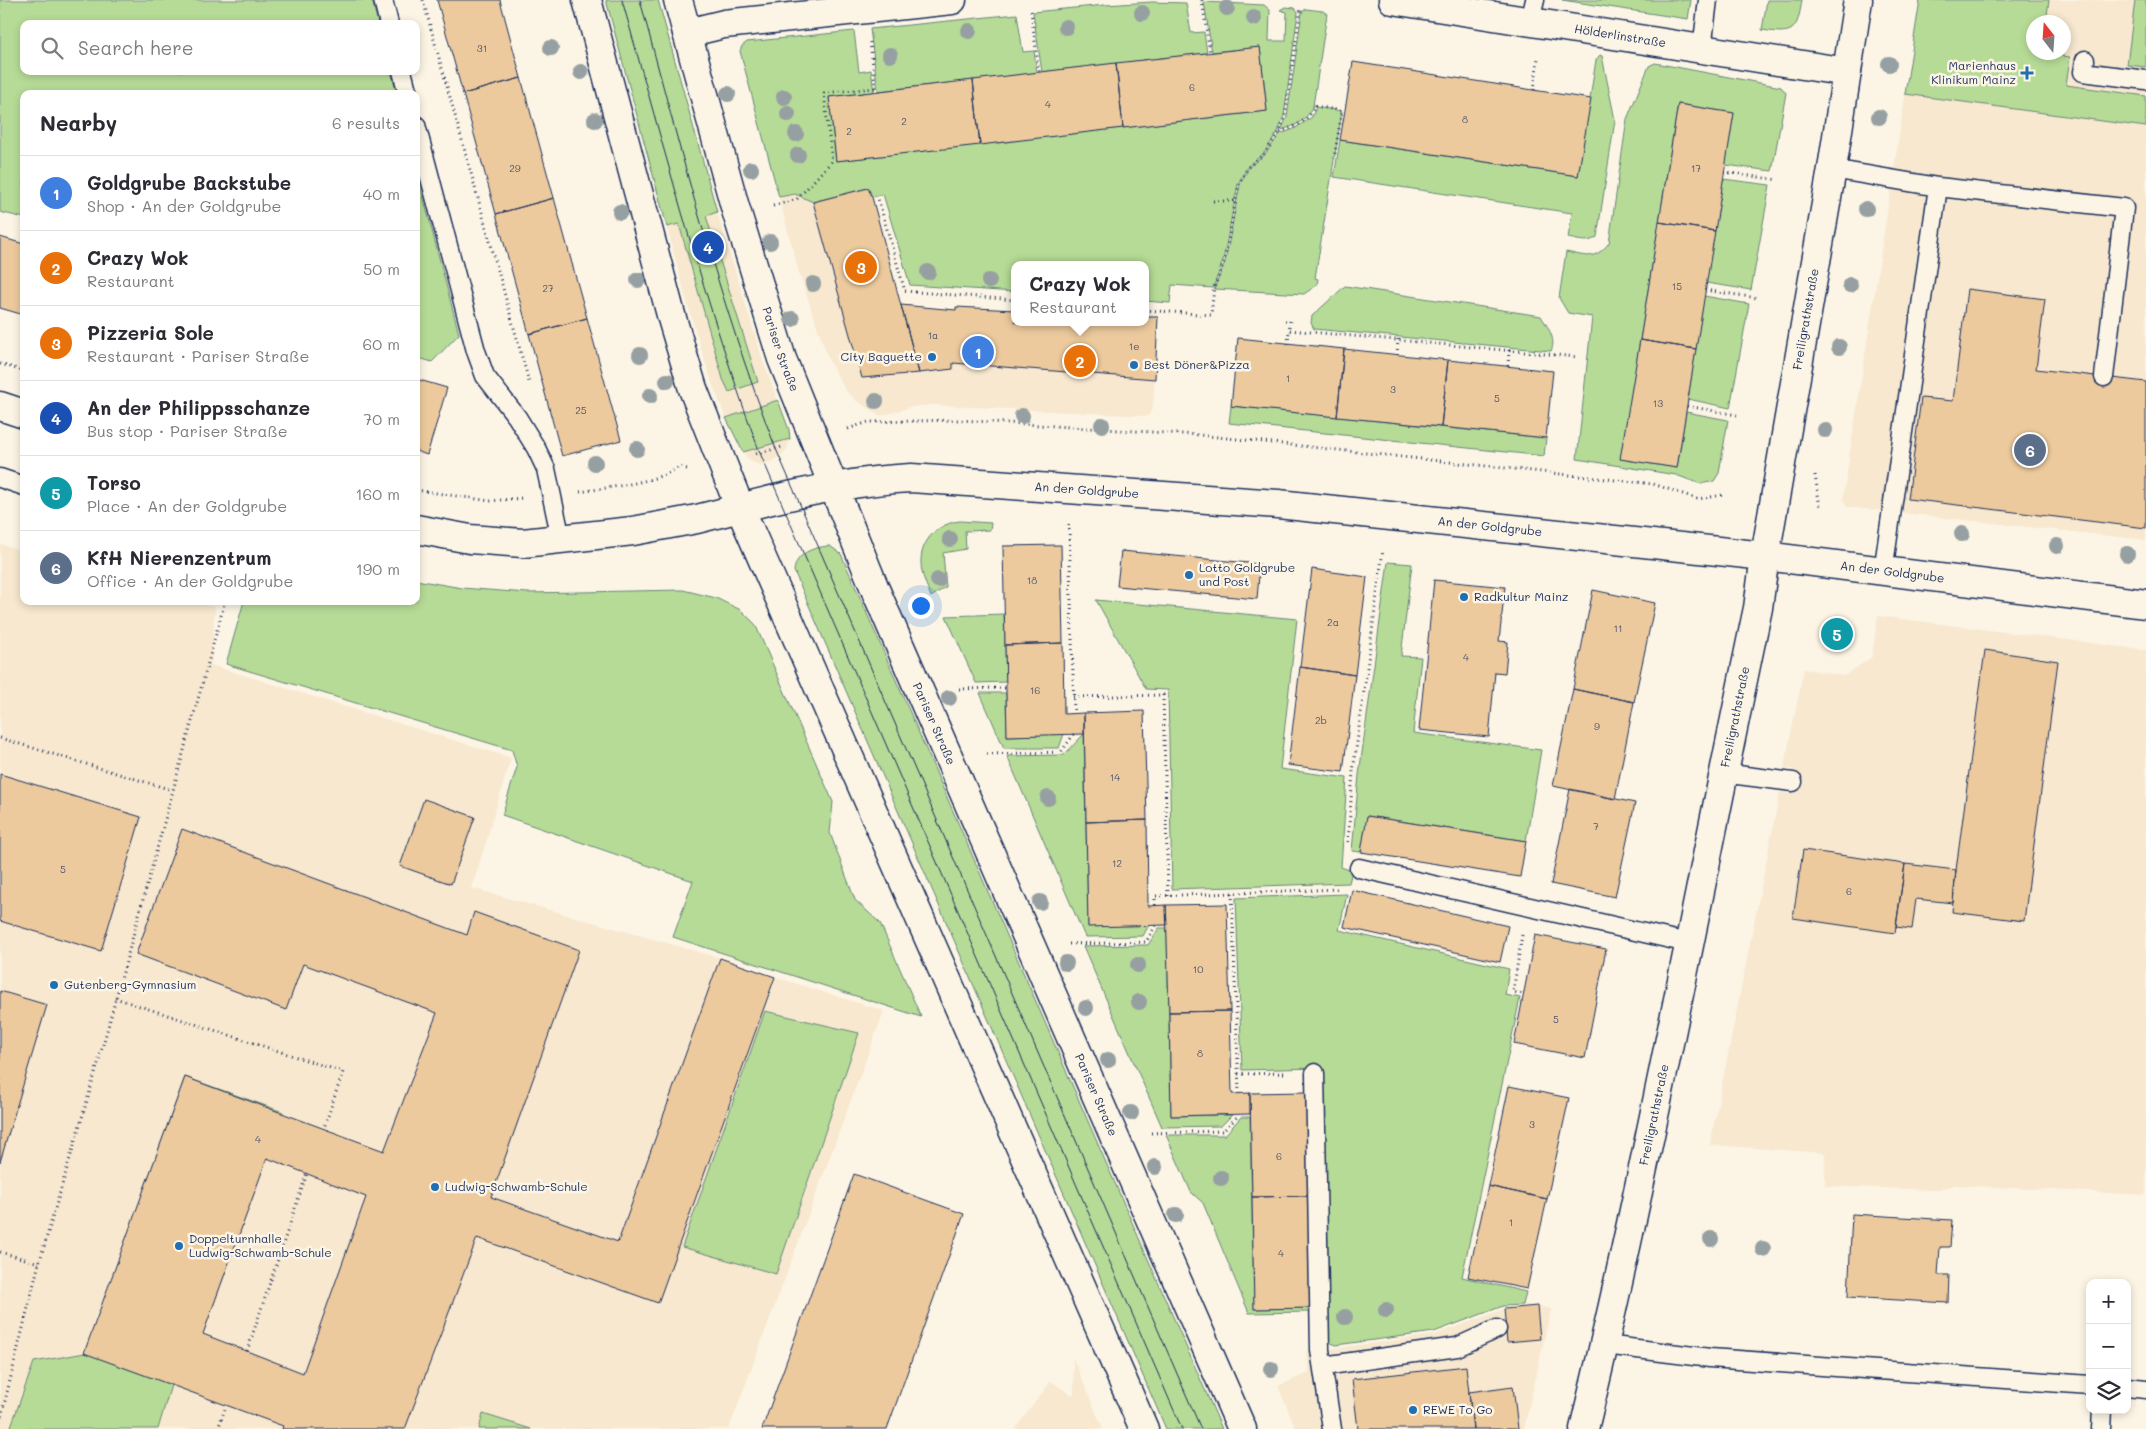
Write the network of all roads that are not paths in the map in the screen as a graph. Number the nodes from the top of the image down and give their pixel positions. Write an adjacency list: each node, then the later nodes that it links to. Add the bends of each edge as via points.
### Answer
1 (383, 0): 11 (lane)
2 (587, 0): 28 (street, via 693,389)
3 (678, 0): 12 (street, Pariser Straße)
4 (952, 0): 8 (street)
5 (1708, 0): 13 (lane)
6 (1858, 0): 15 (street, Freiligrathstraße)
7 (1402, 1): 10 (street, Hölderlinstraße)
8 (888, 3): 9 (street)
9 (846, 5): 12 (street)
10 (1533, 11): 13 (street, Hölderlinstraße)
11 (388, 20)
12 (687, 33): 27 (street, Pariser Straße, via 758,287 782,359)
13 (1702, 49): 15 (street, Hölderlinstraße)
14 (2085, 60): 17 (lane, via 2083,72)
15 (1847, 72): 20 (street, Freiligrathstraße)
16 (403, 75): 18 (lane)
17 (2146, 80)
18 (407, 90)
19 (420, 140): 30 (lane, via 476,351 485,376 516,417 546,469)
20 (1832, 169): 21 (lane); 31 (street, Freiligrathstraße)
21 (1938, 187): 22 (lane, via 2124,208); 32 (lane)
22 (2104, 377)
23 (0, 406): 24 (street)
24 (20, 413)
25 (0, 478): 26 (lane)
26 (20, 485)
27 (832, 486): 28 (street, An der Goldgrube); 31 (street, An der Goldgrube, via 911,478 1288,504); 47 (street, Pariser Straße)
28 (740, 508): 30 (street, An der Goldgrube, via 642,529); 46 (street)
29 (420, 530): 30 (street, An der Goldgrube, via 470,539 523,543)
30 (561, 539)
31 (1765, 556): 32 (street, An der Goldgrube); 34 (street, Freiligrathstraße, via 1758,608)
32 (1884, 572): 33 (street, An der Goldgrube)
33 (2146, 604)
34 (1722, 773): 35 (lane); 37 (street, Freiligrathstraße)
35 (1792, 782)
36 (1359, 868): 37 (lane)
37 (1688, 943): 40 (street, Freiligrathstraße)
38 (1316, 1073): 41 (lane)
39 (1497, 1329): 41 (lane, via 1457,1347)
40 (1604, 1345): 42 (lane, via 1710,1358); 49 (street, Freiligrathstraße)
41 (1322, 1366): 48 (lane)
42 (2086, 1385)
43 (2131, 1387): 44 (lane)
44 (2146, 1389)
45 (2102, 1414): 50 (lane)
46 (1144, 1429)
47 (1242, 1429)
48 (1332, 1429)
49 (1584, 1429)
50 (2101, 1429)

